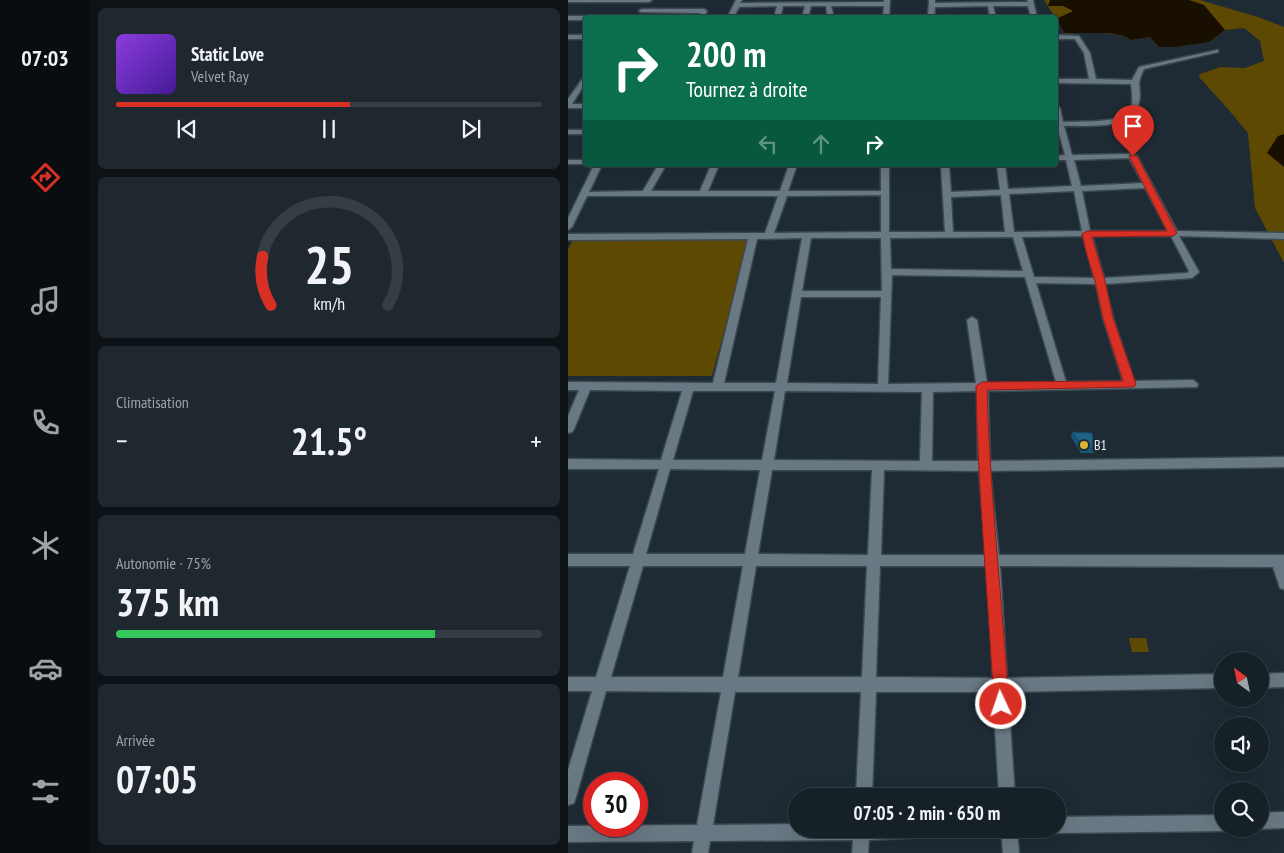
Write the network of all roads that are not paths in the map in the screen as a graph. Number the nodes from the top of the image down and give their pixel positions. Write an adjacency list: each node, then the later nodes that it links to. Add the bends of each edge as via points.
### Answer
1 (568, 0): 2 (street)
2 (649, 0): 12 (street)
3 (738, 2): 8 (street); 15 (street)
4 (843, 2): 5 (street); 10 (street)
5 (886, 2): 19 (street)
6 (932, 2): 11 (street); 20 (street)
7 (1030, 2): 11 (street); 22 (street)
8 (780, 4): 9 (street); 16 (street)
9 (809, 4): 10 (street); 17 (street)
10 (828, 4): 18 (street)
11 (990, 4): 21 (street)
12 (642, 11): 13 (street); 14 (street, via 689,8 704,11)
13 (640, 15)
14 (702, 15)
15 (732, 15)
16 (778, 15)
17 (806, 15)
18 (830, 15)
19 (886, 15)
20 (931, 15)
21 (992, 15)
22 (1033, 15)
23 (568, 18): 24 (street)
24 (583, 18)
25 (568, 37): 26 (street)
26 (583, 37)
27 (1058, 37): 31 (street, via 1077,37 1087,52)
28 (1216, 52): 32 (street, via 1143,67)
29 (582, 81): 33 (street)
30 (1058, 81): 31 (street)
31 (1093, 81): 32 (street)
32 (1134, 82): 35 (street, via 1136,104 1127,119)
33 (568, 105): 34 (street)
34 (583, 106)
35 (1058, 124): 39 (street)
36 (568, 132): 37 (street)
37 (583, 132)
38 (1058, 158): 39 (street)
39 (1068, 158): 49 (street, via 1130,156); 50 (street)
40 (568, 162): 41 (street)
41 (583, 162)
42 (597, 167): 54 (street)
43 (661, 167): 52 (street)
44 (714, 167): 55 (street)
45 (792, 167): 56 (street)
46 (885, 167): 53 (street)
47 (945, 167): 57 (street)
48 (1001, 167): 51 (street)
49 (1148, 185): 50 (street); 59 (street)
50 (1077, 188): 51 (street); 63 (street)
51 (1004, 192): 57 (street); 62 (street)
52 (646, 193): 54 (street); 55 (street)
53 (885, 193): 56 (street); 60 (street)
54 (583, 194): 58 (street)
55 (703, 194): 56 (street)
56 (783, 194): 65 (street)
57 (947, 196): 61 (street)
58 (568, 227)
59 (1173, 233): 63 (street); 68 (street); 71 (street, via 1193,274)
60 (885, 234): 61 (street); 66 (street); 69 (street)
61 (949, 234): 62 (street)
62 (1014, 234): 63 (street); 70 (street)
63 (1087, 234): 71 (street)
64 (754, 235): 65 (street); 67 (street); 81 (street)
65 (769, 235): 66 (street)
66 (806, 235): 72 (street)
67 (568, 236)
68 (1284, 236)
69 (887, 272): 70 (street); 73 (street)
70 (1031, 277): 71 (street); 77 (street)
71 (1100, 281): 75 (street, via 1108,318)
72 (797, 294): 73 (street); 82 (street)
73 (886, 294): 84 (street)
74 (972, 320): 83 (street)
75 (1130, 384): 76 (street); 77 (street)
76 (1193, 384)
77 (1062, 385): 83 (street)
78 (568, 386): 79 (street)
79 (586, 386): 80 (street); 86 (street)
80 (689, 386): 81 (street); 89 (street)
81 (718, 386): 82 (street)
82 (781, 386): 84 (street); 90 (street)
83 (982, 386): 85 (street); 93 (street)
84 (883, 387): 85 (street)
85 (928, 388): 92 (street)
86 (568, 429)
87 (1284, 462): 93 (street)
88 (568, 464): 89 (street)
89 (666, 464): 90 (street); 95 (street)
90 (767, 464): 91 (street); 96 (street)
91 (878, 465): 92 (street); 97 (street)
92 (926, 466): 93 (street)
93 (984, 466): 98 (street)
94 (568, 560): 95 (street)
95 (637, 560): 96 (street); 105 (street)
96 (751, 560): 97 (street); 106 (street)
97 (875, 561): 98 (street); 107 (street)
98 (993, 561): 99 (street); 108 (street)
99 (1281, 561): 100 (street)
100 (1284, 584)
101 (1269, 680): 102 (street)
102 (1284, 680)
103 (1214, 681): 108 (street)
104 (568, 684): 105 (street)
105 (601, 684): 106 (street); 111 (street)
106 (729, 685): 107 (street); 117 (street)
107 (869, 685): 108 (street); 109 (street)
108 (1000, 685): 110 (street)
109 (864, 788)
110 (1006, 788)
111 (568, 797)
112 (1284, 820): 113 (street)
113 (1269, 821)
114 (1214, 823): 115 (street)
115 (1066, 825)
116 (788, 831): 117 (street)
117 (704, 833): 118 (street); 121 (street)
118 (568, 834)
119 (861, 838): 122 (street)
120 (1009, 838): 123 (street)
121 (700, 853)
122 (860, 853)
123 (1010, 853)

